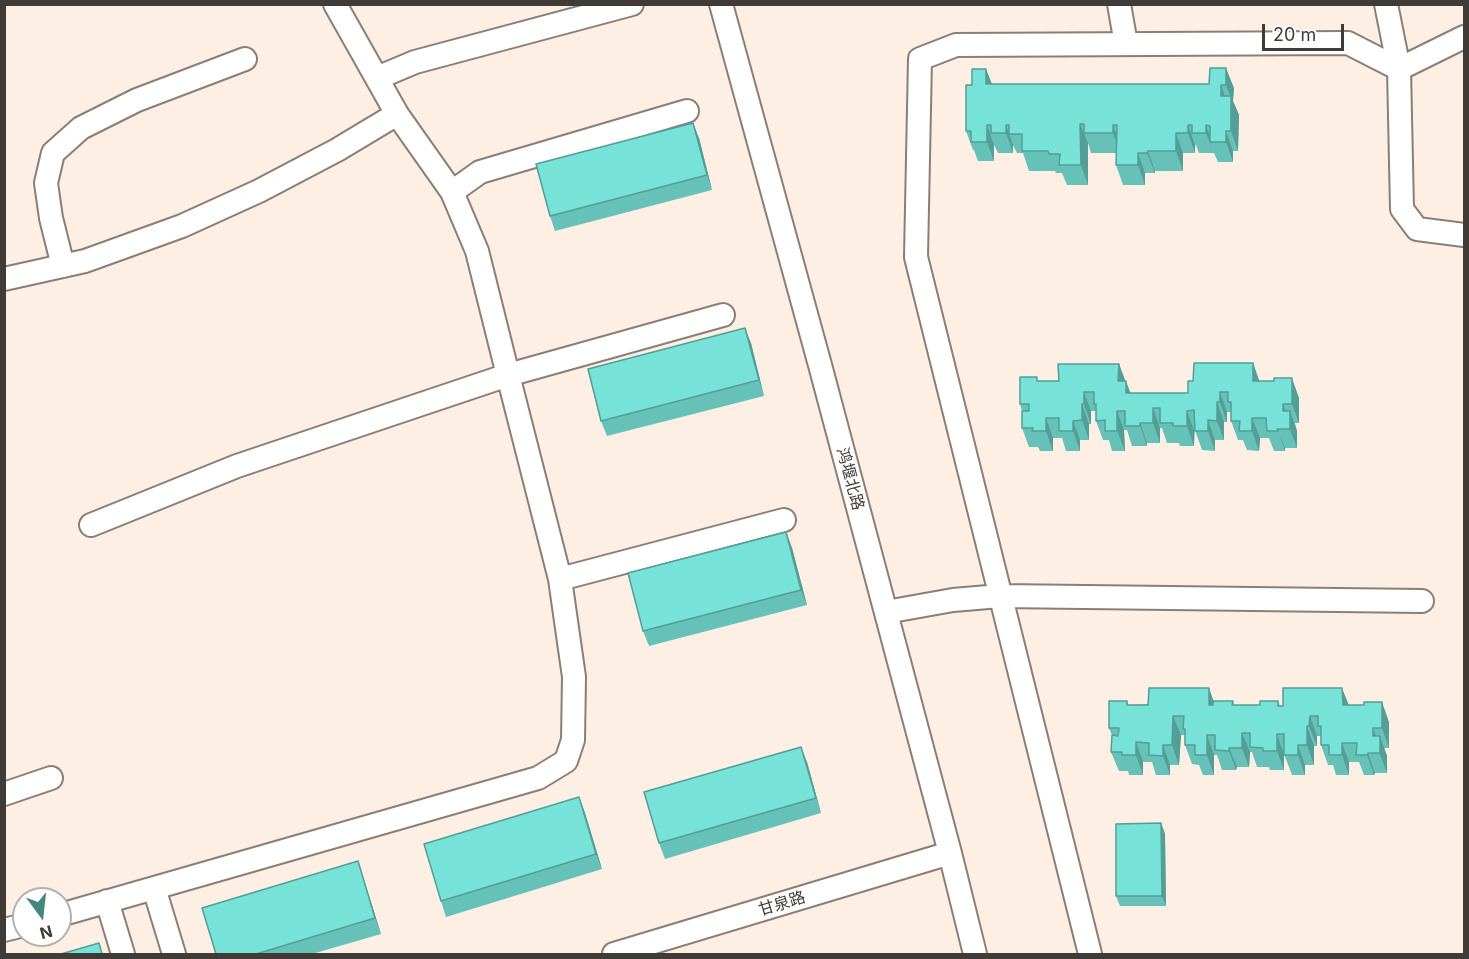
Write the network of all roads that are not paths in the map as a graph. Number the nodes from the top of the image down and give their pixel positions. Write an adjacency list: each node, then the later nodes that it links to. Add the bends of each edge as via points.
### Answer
1 (335, 4): 10 (street)
2 (632, 4): 10 (street, via 415,62)
3 (721, 4): 24 (street, 鸿堰北路)
4 (1119, 4): 7 (street)
5 (1386, 4): 9 (street)
6 (1464, 37): 9 (street)
7 (1126, 44): 9 (street, via 1348,43); 22 (street, via 957,45 920,59 916,257)
8 (245, 59): 15 (street, via 138,100 81,128 53,153 45,183)
9 (1399, 69): 14 (street, via 1402,209 1418,229)
10 (377, 78): 12 (street)
11 (687, 111): 13 (street, via 480,172)
12 (397, 114): 13 (street); 15 (street, via 338,150 221,209)
13 (452, 192): 18 (street, via 477,251)
14 (1464, 235)
15 (63, 266): 16 (street)
16 (4, 279)
17 (723, 315): 18 (street)
18 (507, 375): 20 (street, via 237,466); 21 (street)
19 (784, 520): 21 (street)
20 (91, 525)
21 (560, 579): 28 (street, via 574,676 573,740 566,761 538,778)
22 (1000, 596): 23 (street); 24 (street); 35 (street)
23 (1422, 601)
24 (886, 612): 27 (street, 鸿堰北路)
25 (51, 778): 26 (street)
26 (4, 794)
27 (950, 853): 33 (street, 甘泉路); 34 (street, 鸿堰北路)
28 (154, 888): 29 (street); 32 (street)
29 (107, 901): 30 (street); 31 (street)
30 (72, 911)
31 (123, 954)
32 (174, 954)
33 (614, 954)
34 (975, 954)
35 (1090, 954)

